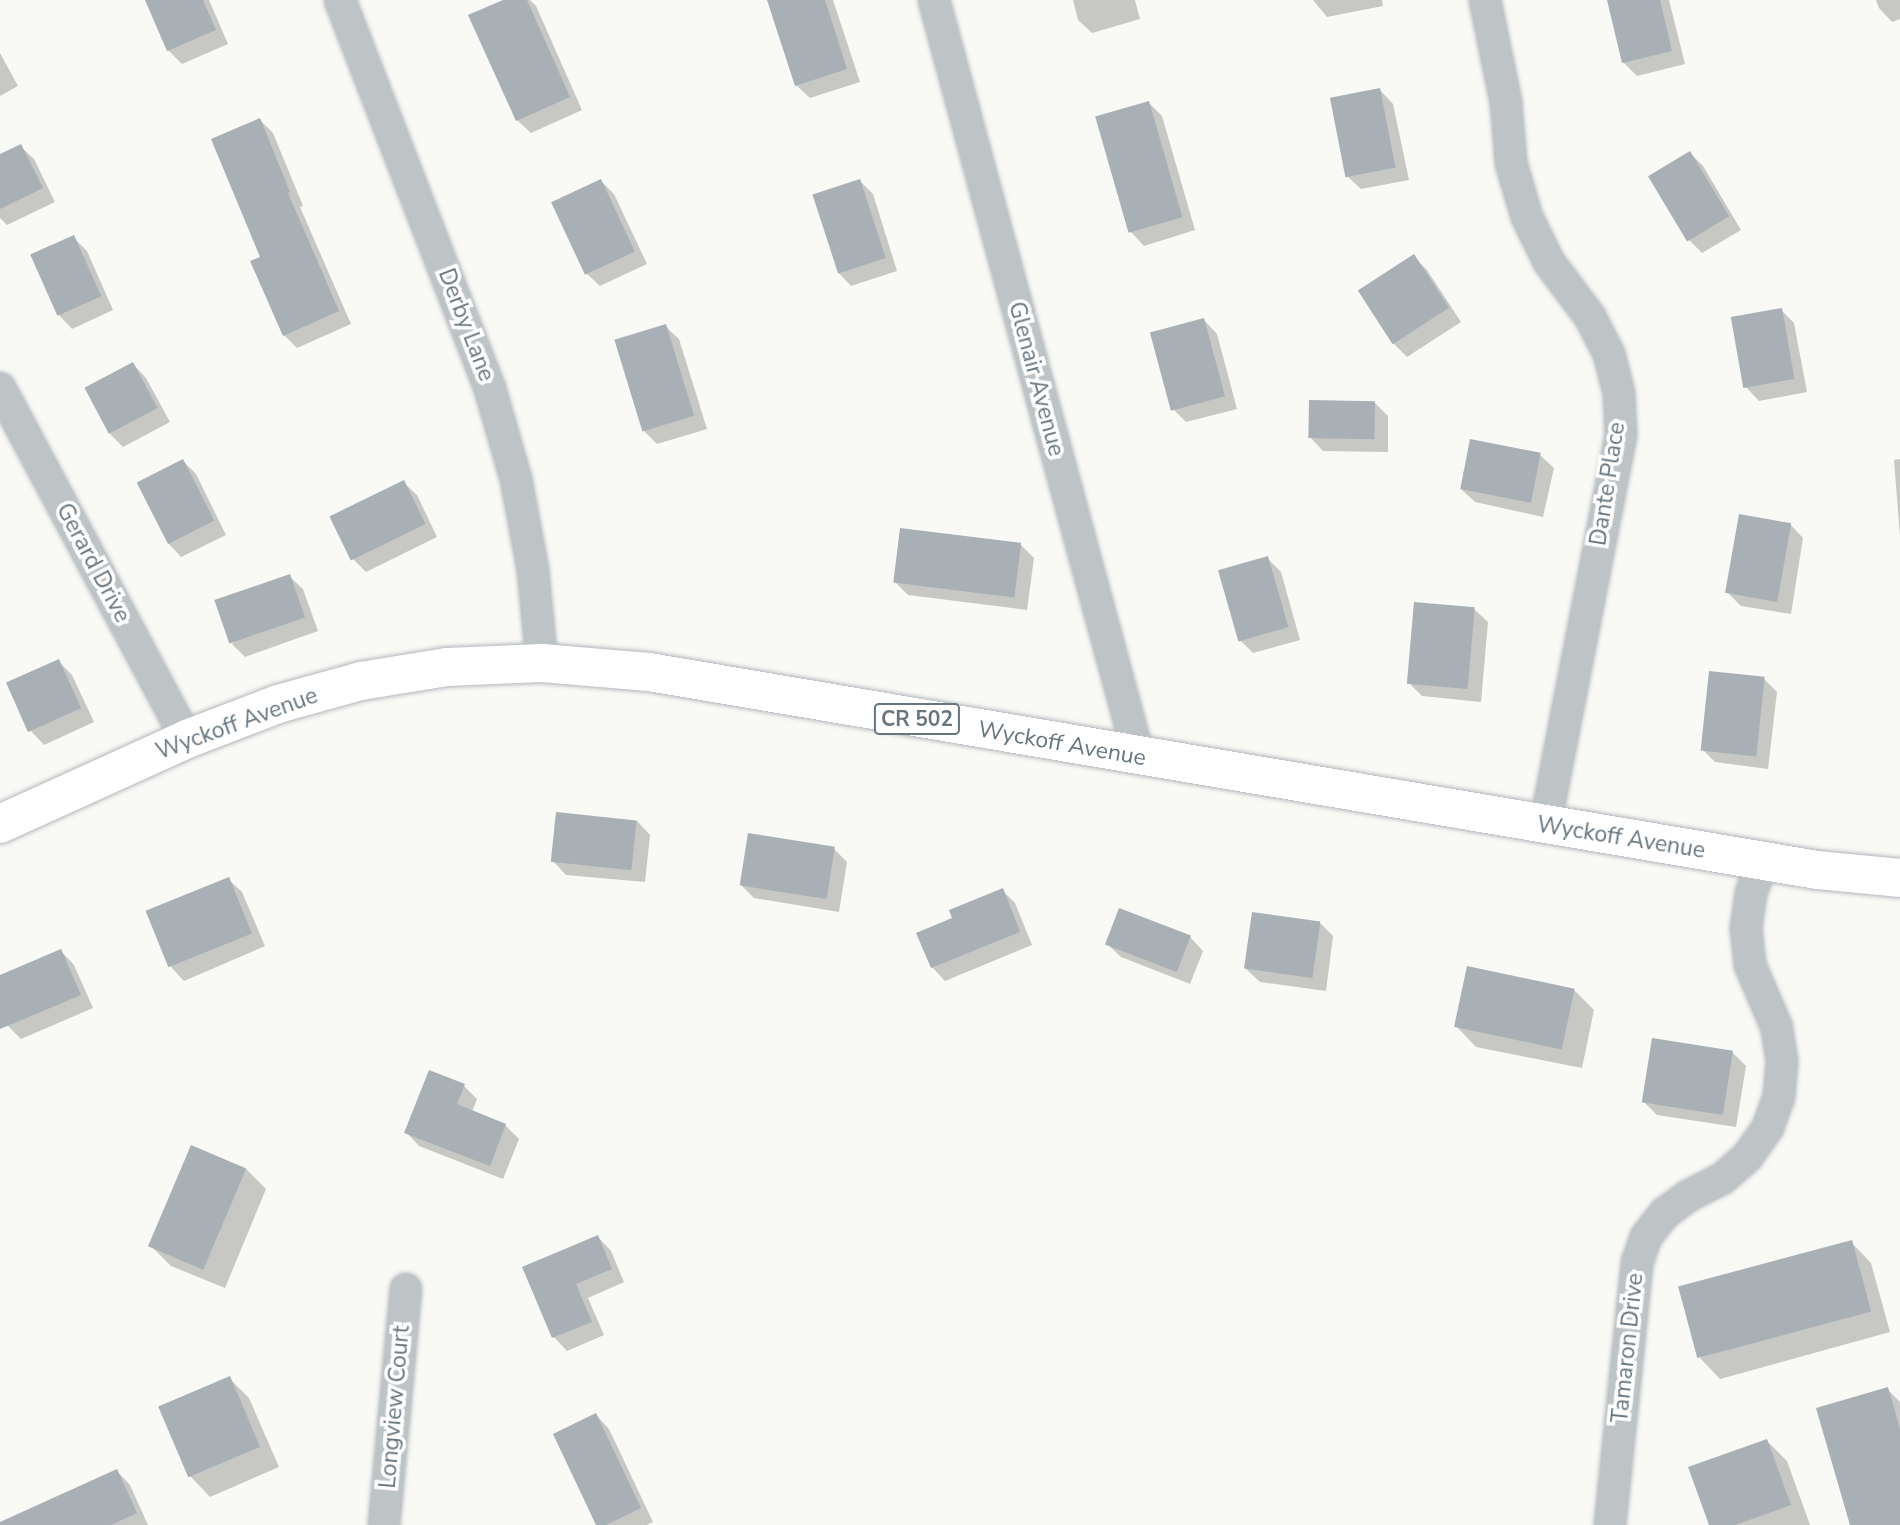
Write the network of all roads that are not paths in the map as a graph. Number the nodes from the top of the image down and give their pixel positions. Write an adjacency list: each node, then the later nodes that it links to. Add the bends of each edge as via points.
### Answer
1 (340, 0): 5 (street, Derby Lane, via 490,389 516,479 533,570)
2 (934, 0): 7 (street, Glenair Avenue)
3 (1485, 0): 9 (street, Dante Place, via 1506,102 1511,163 1527,217 1549,262 1590,317 1609,355 1619,393 1621,435)
4 (0, 388): 6 (street, Gerard Drive)
5 (542, 663): 6 (main road, Wyckoff Avenue / CR 502, via 447,667 361,681 278,704); 7 (main road, Wyckoff Avenue / CR 502, via 649,672)
6 (187, 739): 8 (main road, Wyckoff Avenue / CR 502)
7 (1139, 757): 9 (main road, Wyckoff Avenue / CR 502)
8 (0, 824)
9 (1545, 825): 10 (main road, Wyckoff Avenue / CR 502)
10 (1763, 862): 11 (main road, Wyckoff Avenue / CR 502); 14 (street, Tamaron Drive, via 1751,893 1746,929 1750,965 1777,1028 1782,1061 1779,1096 1768,1127 1748,1156 1723,1178 1665,1213 1646,1237 1637,1263)
11 (1900, 878)
12 (406, 1289): 13 (street, Longview Court)
13 (384, 1525)
14 (1610, 1525)

